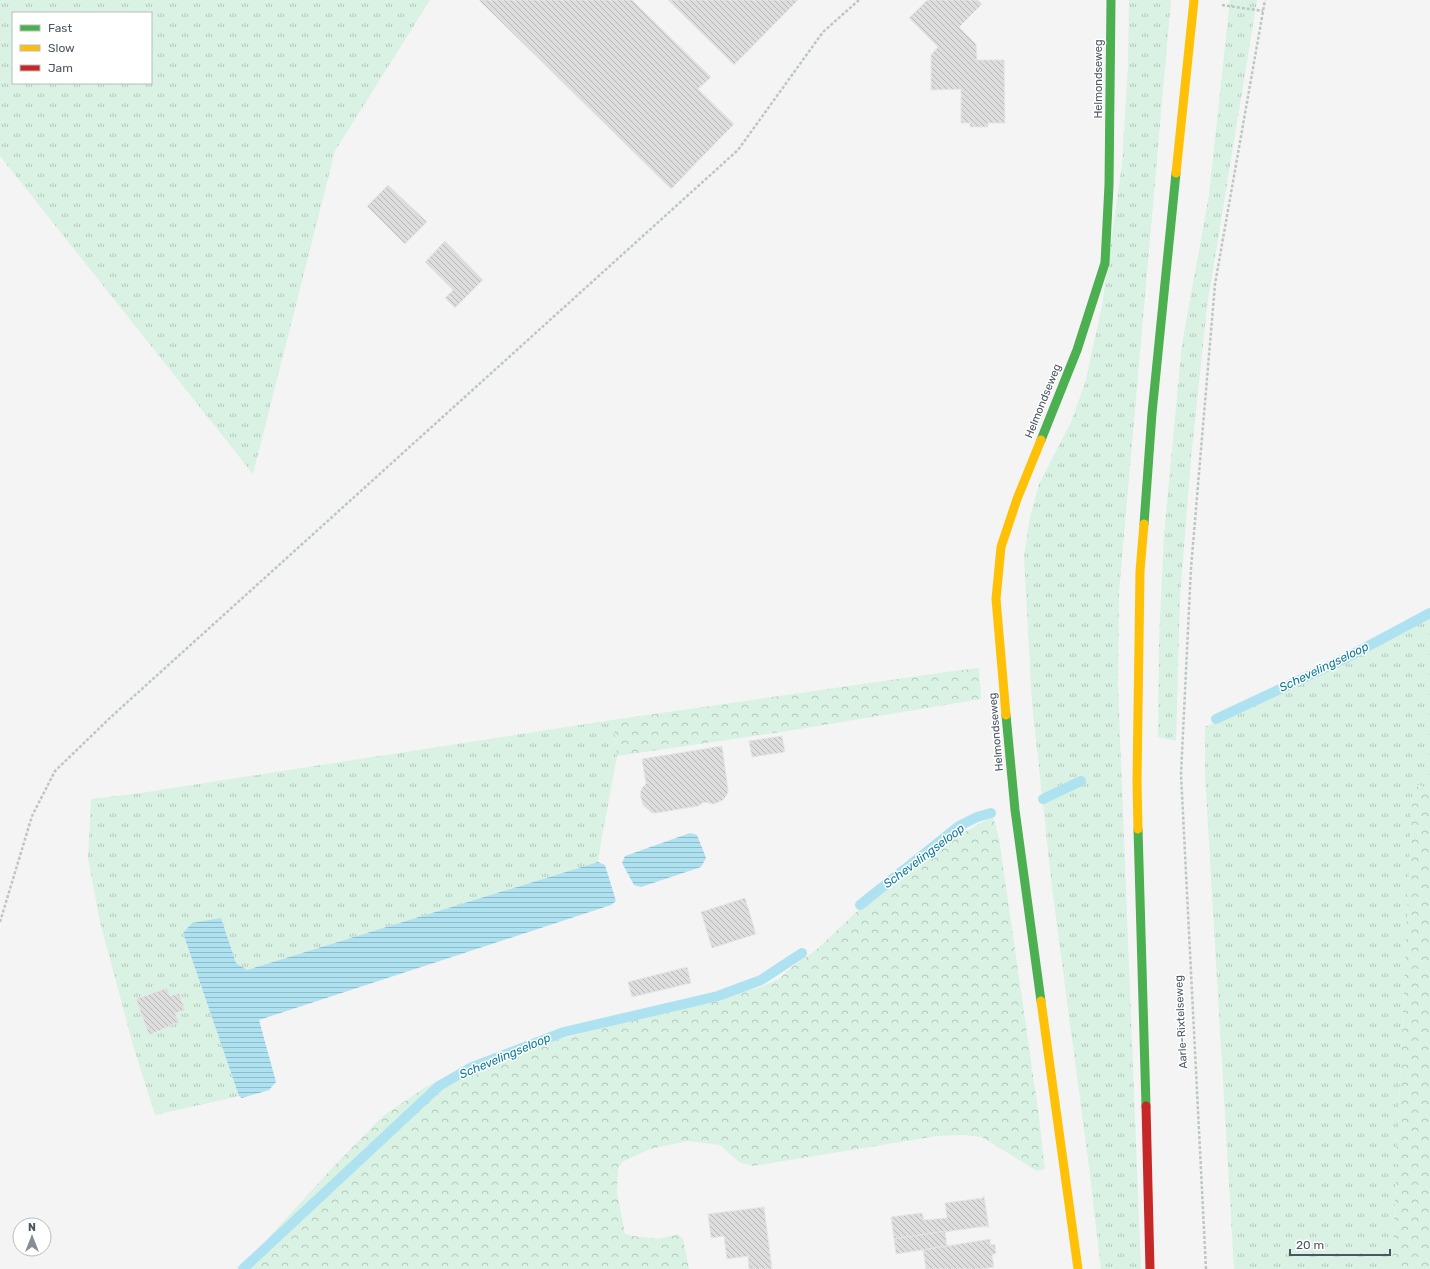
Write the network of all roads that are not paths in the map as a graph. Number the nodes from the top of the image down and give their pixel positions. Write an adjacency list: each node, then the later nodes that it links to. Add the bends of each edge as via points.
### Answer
1 (1111, 0): 3 (street, Helmondseweg, via 1109,185 1105,263 1077,350 1000,547 996,600 1015,810)
2 (1194, 0): 4 (street, via 1151,428 1140,571 1137,782)
3 (1078, 1269)
4 (1150, 1269)

